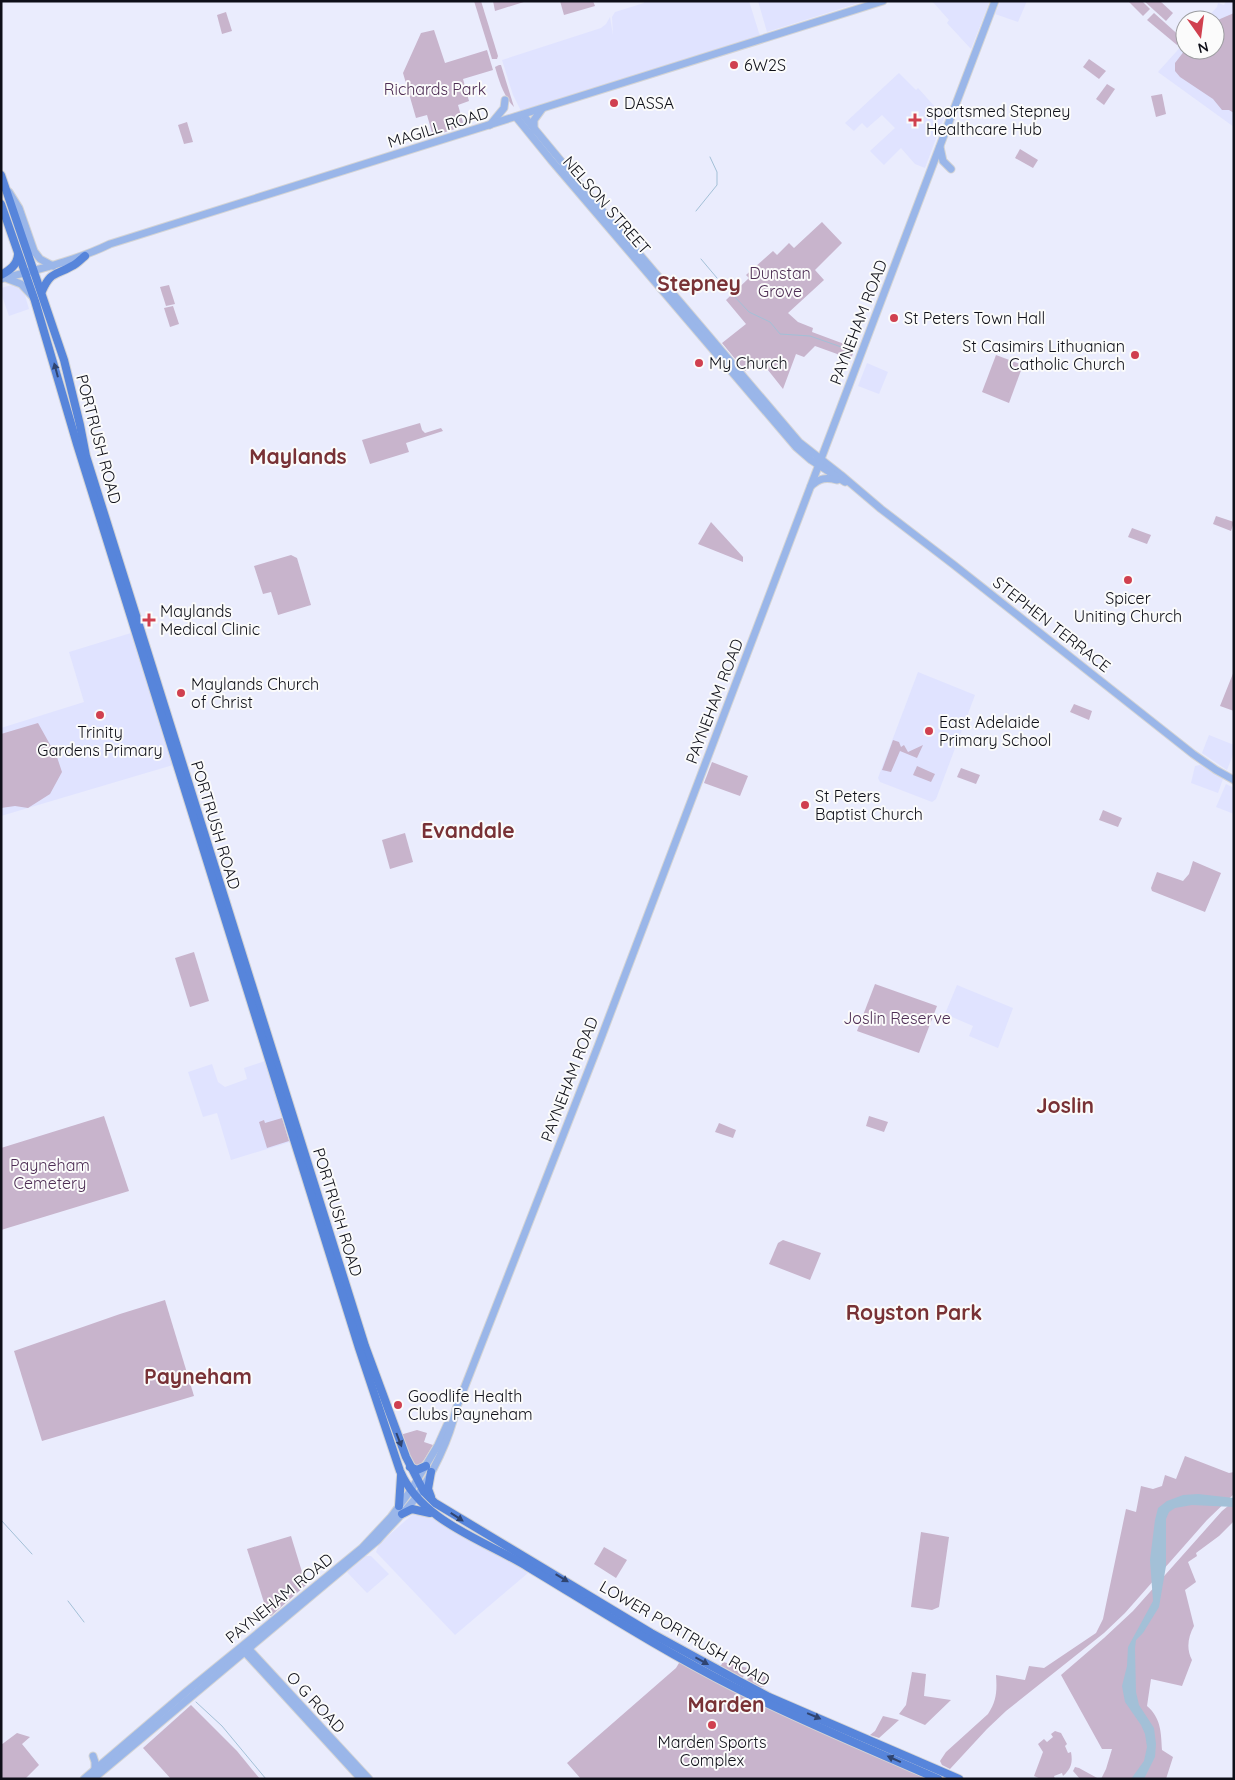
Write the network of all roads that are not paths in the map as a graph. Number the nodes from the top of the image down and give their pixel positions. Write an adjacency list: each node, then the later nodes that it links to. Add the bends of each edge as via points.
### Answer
1 (883, 1): 4 (main road, MAGILL ROAD)
2 (995, 1): 8 (main road, PAYNEHAM ROAD)
3 (505, 100): 6 (main road, via 504,108)
4 (542, 108): 5 (main road, MAGILL ROAD); 7 (main road, via 534,120)
5 (519, 116): 6 (main road, MAGILL ROAD); 7 (main road, NELSON STREET); 13 (main road, NELSON STREET)
6 (490, 125): 15 (main road, MAGILL ROAD, via 110,244)
7 (534, 130): 13 (main road, NELSON STREET)
8 (940, 147): 9 (main road, via 943,161); 25 (main road, PAYNEHAM ROAD)
9 (952, 169)
10 (1, 175): 11 (highway, PORTRUSH ROAD)
11 (6, 185): 16 (main road, via 19,208 34,251 40,259); 17 (highway, PORTRUSH ROAD)
12 (1, 204): 14 (highway, PORTRUSH ROAD)
13 (620, 236): 25 (main road, NELSON STREET, via 776,419 796,447)
14 (18, 254): 18 (highway, PORTRUSH ROAD); 19 (highway, via 16,264)
15 (85, 256): 16 (main road, MAGILL ROAD); 20 (highway, via 47,280)
16 (54, 266): 17 (main road, MAGILL ROAD)
17 (35, 271): 18 (main road, MAGILL ROAD); 20 (highway, PORTRUSH ROAD)
18 (25, 273): 19 (main road, MAGILL ROAD); 21 (highway, PORTRUSH ROAD)
19 (3, 278): 21 (main road, via 17,281)
20 (42, 291): 22 (highway, PORTRUSH ROAD)
21 (34, 298): 23 (highway, PORTRUSH ROAD, one-way to 21)
22 (76, 408): 23 (highway); 24 (highway, PORTRUSH ROAD)
23 (77, 444): 24 (highway); 31 (highway, PORTRUSH ROAD)
24 (86, 456): 30 (highway, PORTRUSH ROAD)
25 (820, 462): 26 (main road, STEPHEN TERRACE); 27 (main road, PAYNEHAM ROAD); 28 (main road, STEPHEN TERRACE)
26 (841, 480): 27 (main road, via 825,478); 28 (main road, STEPHEN TERRACE)
27 (811, 486): 34 (main road, PAYNEHAM ROAD, via 456,1409)
28 (854, 487): 29 (main road, STEPHEN TERRACE, via 1193,754)
29 (1234, 780)
30 (232, 921): 31 (highway); 32 (highway, PORTRUSH ROAD)
31 (229, 934): 32 (highway); 35 (highway, PORTRUSH ROAD)
32 (240, 944): 33 (highway, PORTRUSH ROAD, one-way to 33, via 365,1346)
33 (410, 1467): 34 (highway); 36 (highway, PORTRUSH ROAD)
34 (428, 1469): 36 (main road, PAYNEHAM ROAD); 38 (highway)
35 (400, 1471): 37 (highway, PORTRUSH ROAD); 39 (highway)
36 (420, 1484): 37 (main road, PAYNEHAM ROAD); 38 (highway, LOWER PORTRUSH ROAD)
37 (414, 1493): 39 (main road, PAYNEHAM ROAD); 40 (highway, LOWER PORTRUSH ROAD)
38 (432, 1500): 41 (highway, LOWER PORTRUSH ROAD, one-way to 41)
39 (401, 1510): 40 (highway, via 412,1509); 47 (main road, PAYNEHAM ROAD, via 378,1540)
40 (439, 1517): 43 (highway, LOWER PORTRUSH ROAD)
41 (520, 1554): 42 (highway, LOWER PORTRUSH ROAD); 43 (highway)
42 (543, 1566): 43 (highway); 44 (highway, LOWER PORTRUSH ROAD, one-way to 44)
43 (528, 1567): 46 (highway, LOWER PORTRUSH ROAD)
44 (649, 1631): 45 (highway, LOWER PORTRUSH ROAD); 46 (highway)
45 (667, 1642): 46 (highway); 50 (highway, LOWER PORTRUSH ROAD, one-way to 50)
46 (654, 1643): 52 (highway, LOWER PORTRUSH ROAD)
47 (244, 1648): 48 (main road, PAYNEHAM ROAD); 49 (main road, O G ROAD); 53 (main road, O G ROAD); 56 (main road, PAYNEHAM ROAD)
48 (228, 1665): 49 (main road, via 243,1661); 55 (main road, PAYNEHAM ROAD)
49 (257, 1668): 53 (main road, O G ROAD)
50 (742, 1683): 51 (highway, LOWER PORTRUSH ROAD); 52 (highway)
51 (756, 1690): 52 (highway); 59 (highway, LOWER PORTRUSH ROAD, one-way to 59)
52 (746, 1694): 59 (highway, LOWER PORTRUSH ROAD, one-way to 52, via 836,1735)
53 (319, 1729): 63 (main road, O G ROAD); 64 (main road, O G ROAD)
54 (93, 1756): 57 (main road)
55 (119, 1757): 56 (main road); 58 (main road, PAYNEHAM ROAD)
56 (106, 1761): 57 (main road, PAYNEHAM ROAD); 58 (main road)
57 (95, 1769): 61 (main road, PAYNEHAM ROAD)
58 (104, 1769): 62 (main road, PAYNEHAM ROAD)
59 (942, 1776): 60 (highway, LOWER PORTRUSH ROAD)
60 (956, 1778)
61 (84, 1779)
62 (92, 1779)
63 (361, 1779)
64 (369, 1779)

